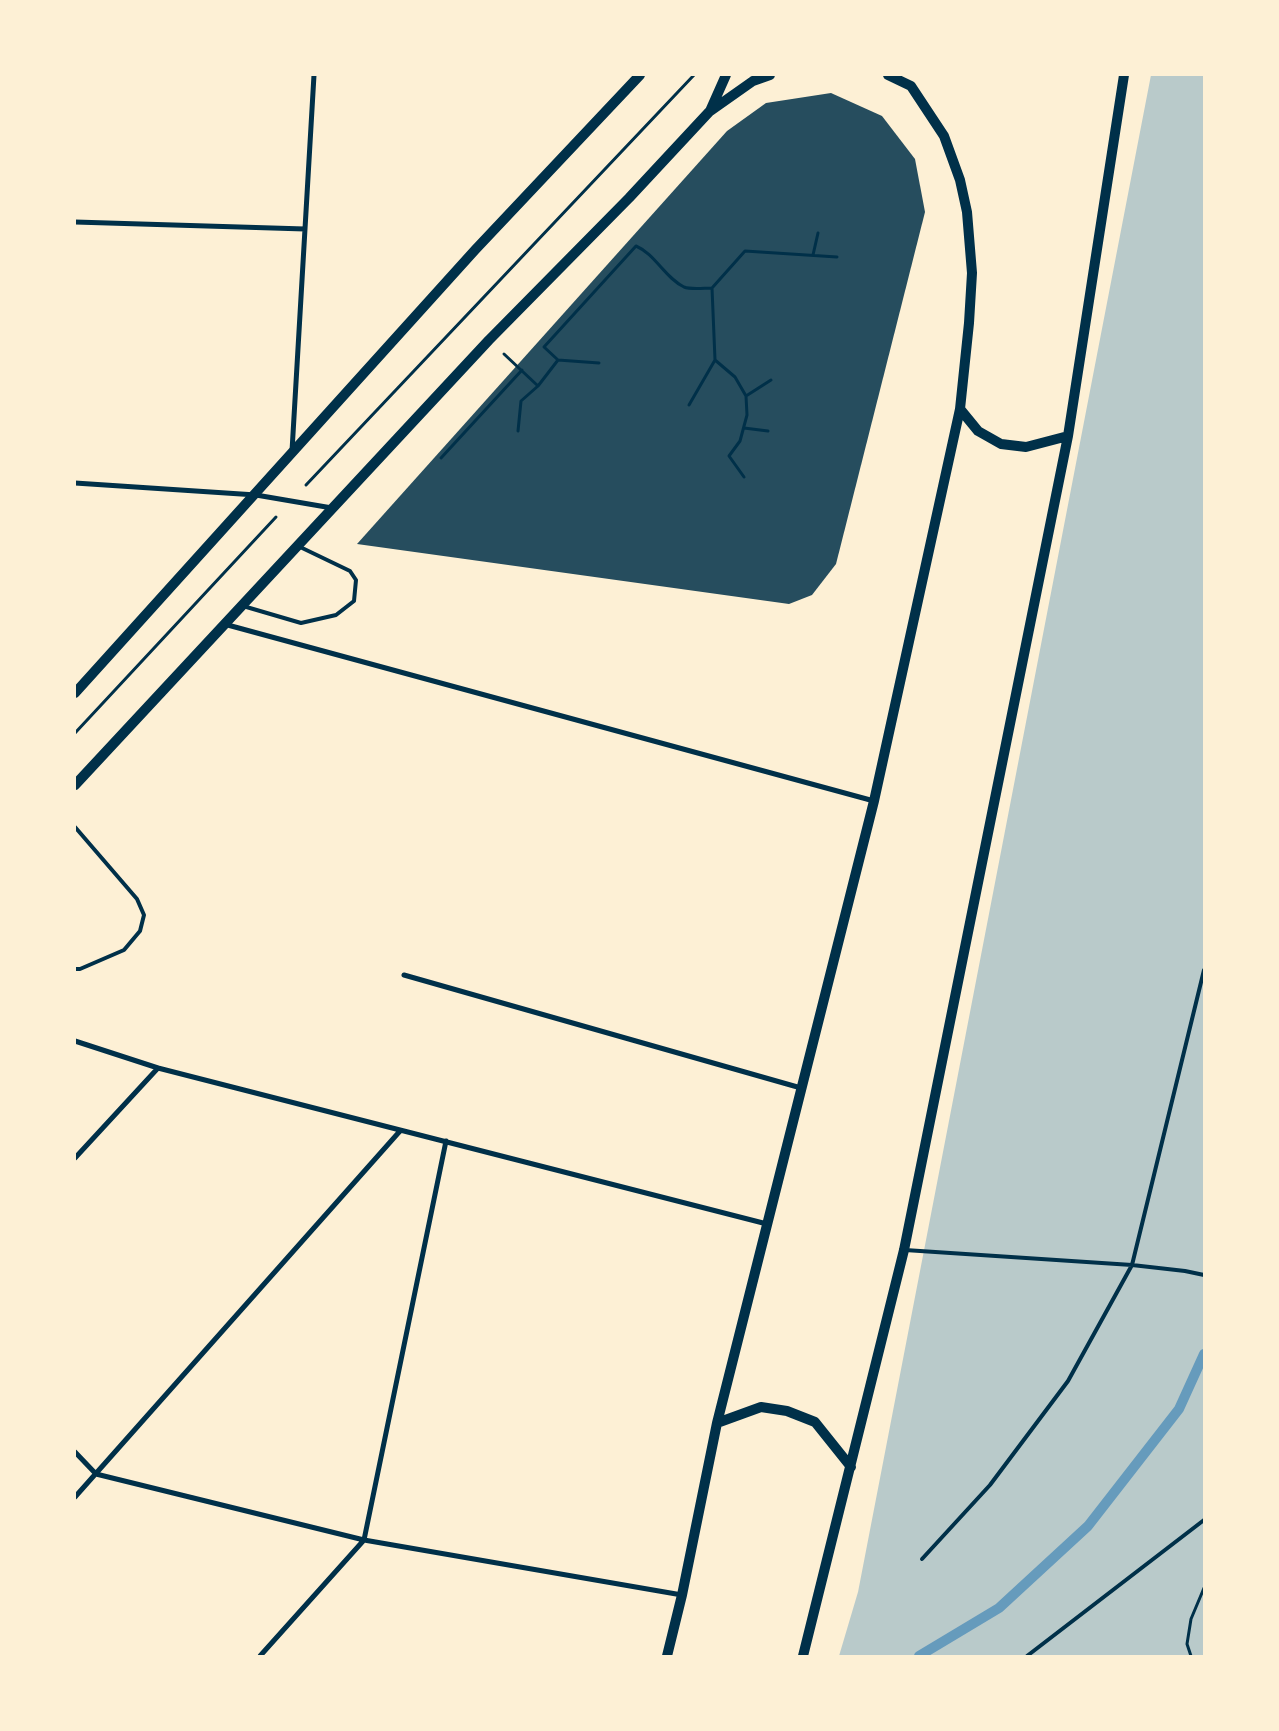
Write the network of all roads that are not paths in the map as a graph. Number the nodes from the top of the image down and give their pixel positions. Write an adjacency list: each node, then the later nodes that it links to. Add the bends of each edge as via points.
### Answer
1 (314, 75): 9 (street)
2 (640, 75): 12 (main road, via 475,250)
3 (726, 75): 7 (main road)
4 (770, 75): 7 (main road, via 753,81)
5 (888, 75): 10 (main road, via 911,86 944,136 968,212 972,273)
6 (1124, 75): 11 (main road)
7 (709, 112): 15 (main road)
8 (75, 222): 9 (street)
9 (305, 229): 12 (street)
10 (960, 409): 11 (main road, via 978,431 1001,444 1026,447); 21 (main road)
11 (1068, 436): 33 (main road)
12 (292, 455): 14 (main road)
13 (75, 482): 14 (street)
14 (256, 495): 15 (street); 19 (main road)
15 (332, 508): 16 (main road)
16 (297, 545): 17 (main road); 17 (lane, via 350,571 356,580 354,601 336,615 301,623)
17 (241, 605): 18 (main road)
18 (224, 623): 20 (main road); 21 (street)
19 (75, 694)
20 (75, 785)
21 (874, 801): 28 (main road)
22 (75, 827): 23 (lane, via 137,899 144,914 140,932 124,950)
23 (75, 969)
24 (1204, 970): 34 (lane)
25 (404, 975): 28 (street)
26 (75, 1041): 27 (street)
27 (158, 1068): 29 (street); 31 (street)
28 (802, 1088): 32 (main road)
29 (400, 1131): 30 (street); 39 (street)
30 (446, 1141): 32 (street); 42 (street)
31 (75, 1158)
32 (767, 1224): 36 (main road)
33 (904, 1250): 34 (lane); 38 (main road)
34 (1132, 1265): 35 (lane); 43 (lane, via 1068,1381 990,1485)
35 (1204, 1275)
36 (717, 1423): 38 (main road, via 761,1407 787,1411 815,1422); 44 (main road)
37 (75, 1452): 39 (street)
38 (851, 1467): 47 (main road)
39 (96, 1474): 40 (street); 42 (street)
40 (75, 1497)
41 (1204, 1520): 48 (lane)
42 (364, 1540): 44 (street); 45 (street)
43 (922, 1559)
44 (682, 1595): 46 (main road)
45 (260, 1656)
46 (667, 1656)
47 (803, 1656)
48 (1027, 1656)

